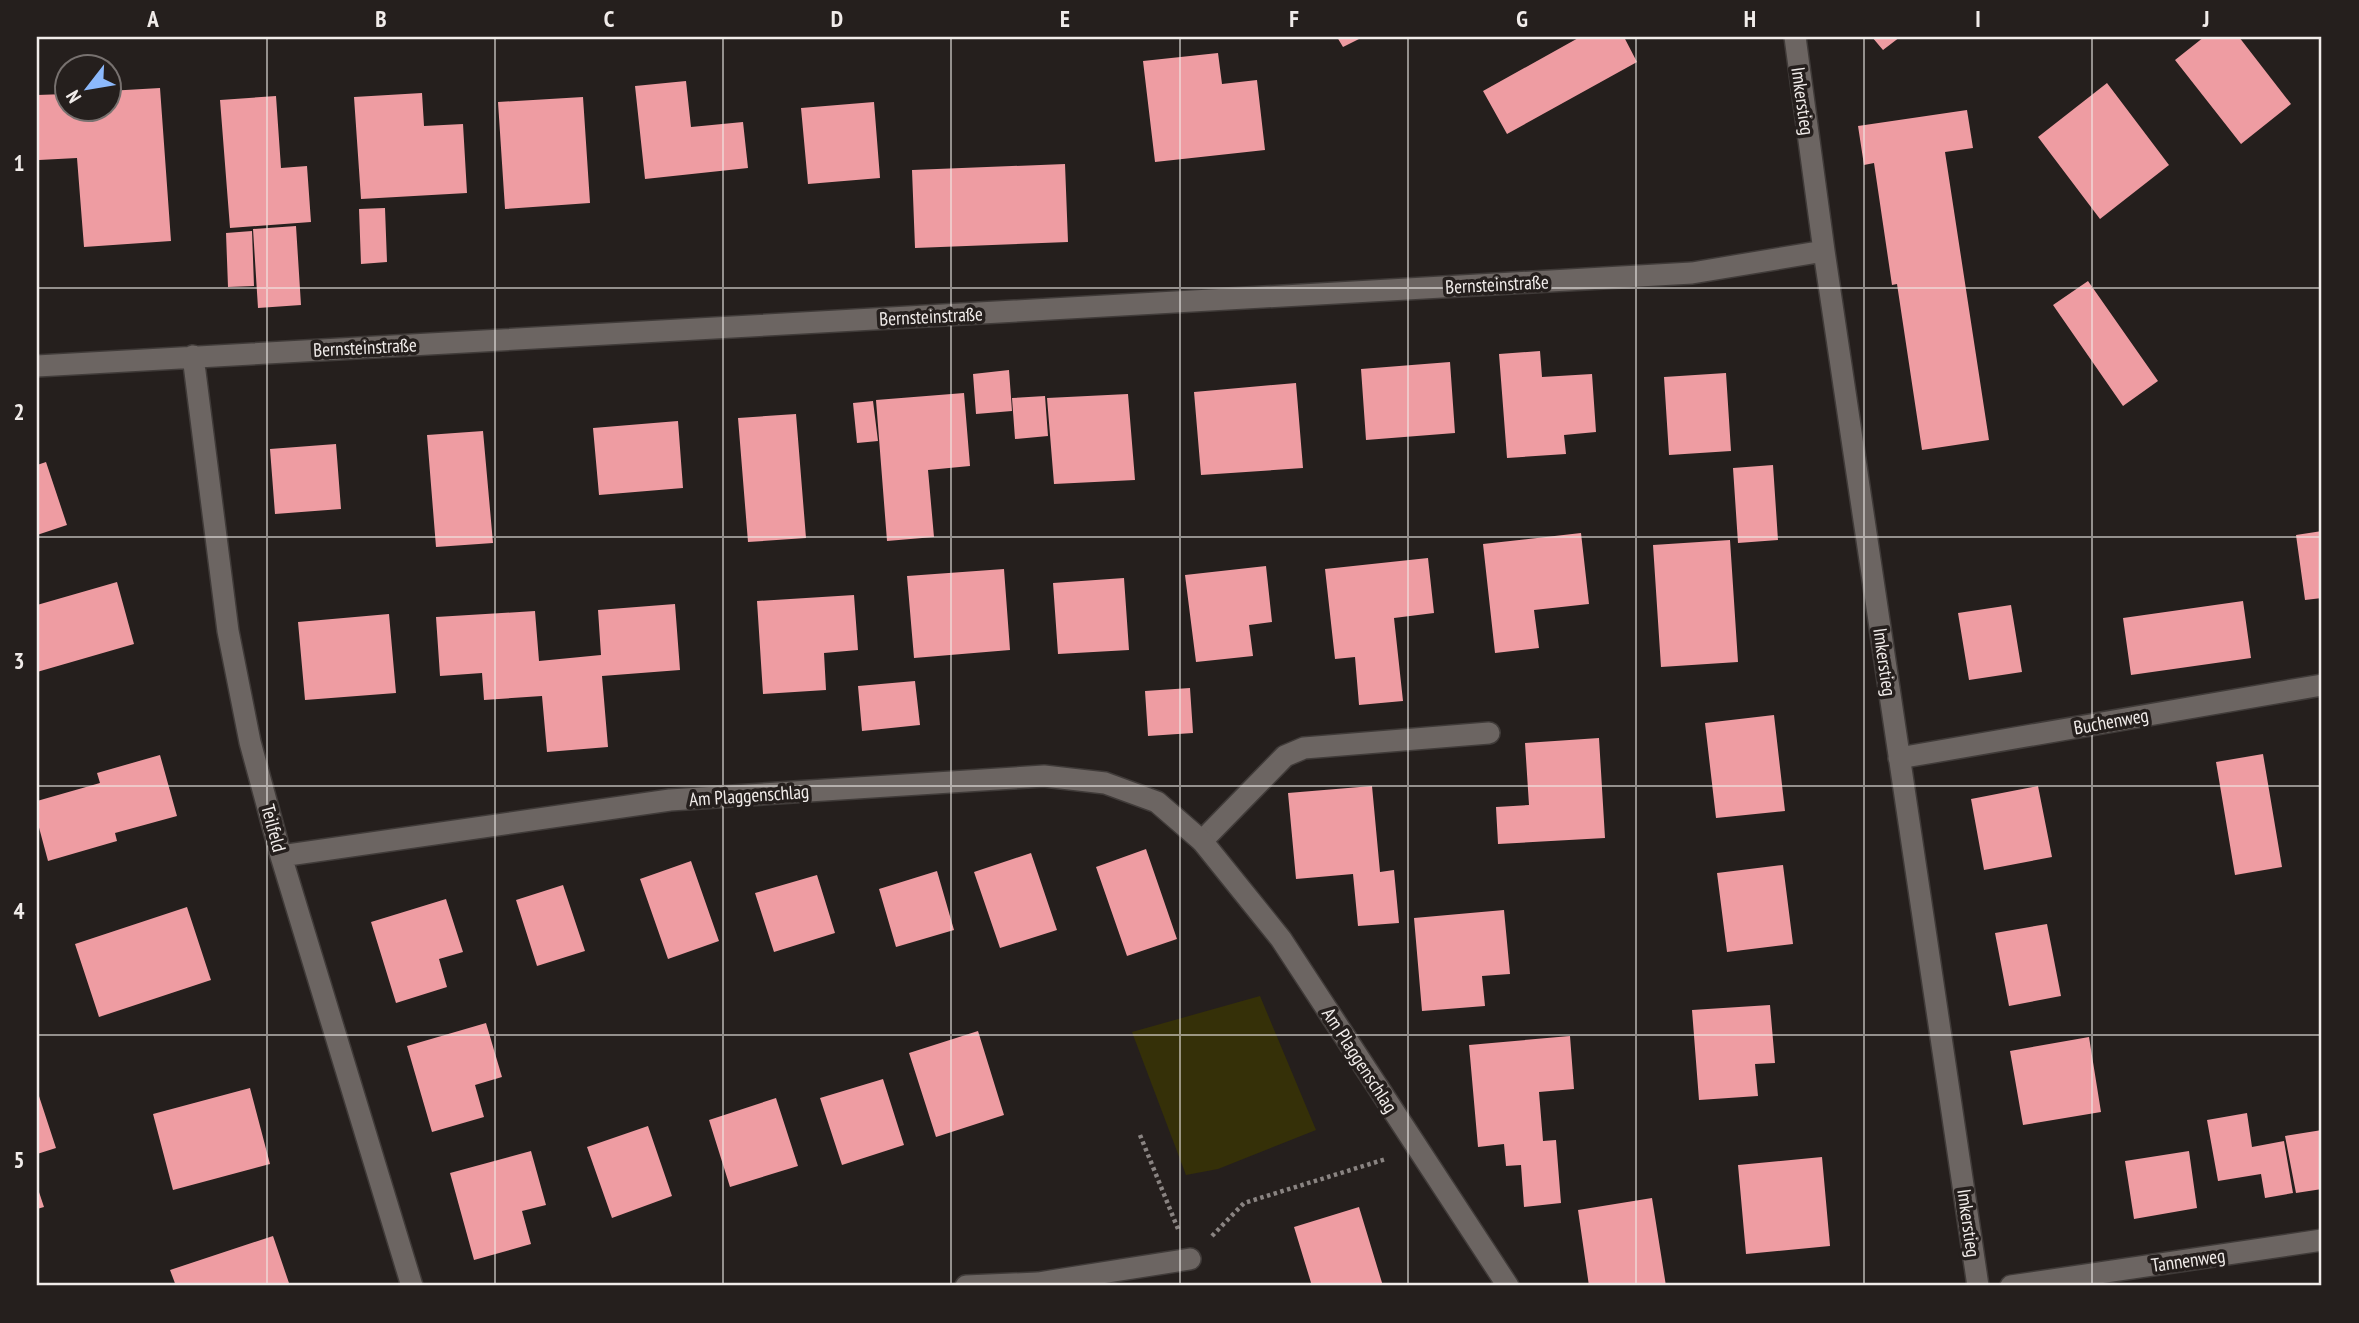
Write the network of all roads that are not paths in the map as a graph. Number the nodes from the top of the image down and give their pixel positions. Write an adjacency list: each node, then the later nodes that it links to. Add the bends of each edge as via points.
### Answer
1 (1795, 37): 2 (street, Imkerstieg)
2 (1824, 251): 3 (street, Bernsteinstraße, via 1692,274); 7 (street, Imkerstieg)
3 (193, 356): 4 (street, Bernsteinstraße); 9 (street, Teilfeld, via 228,631 250,742)
4 (37, 366)
5 (2322, 685): 7 (street, Buchenweg)
6 (1489, 733): 8 (street, via 1304,748 1285,756)
7 (1899, 758): 15 (street, Imkerstieg)
8 (1202, 841): 9 (street, Am Plaggenschlag, via 1157,802 1105,783 1044,776 670,800); 14 (street, Am Plaggenschlag, via 1281,939)
9 (281, 856): 12 (street, Teilfeld)
10 (2322, 1240): 16 (street, Tannenweg)
11 (1190, 1259): 13 (street, via 1038,1283)
12 (412, 1286)
13 (966, 1286)
14 (1508, 1286)
15 (1978, 1286)
16 (2011, 1286)

